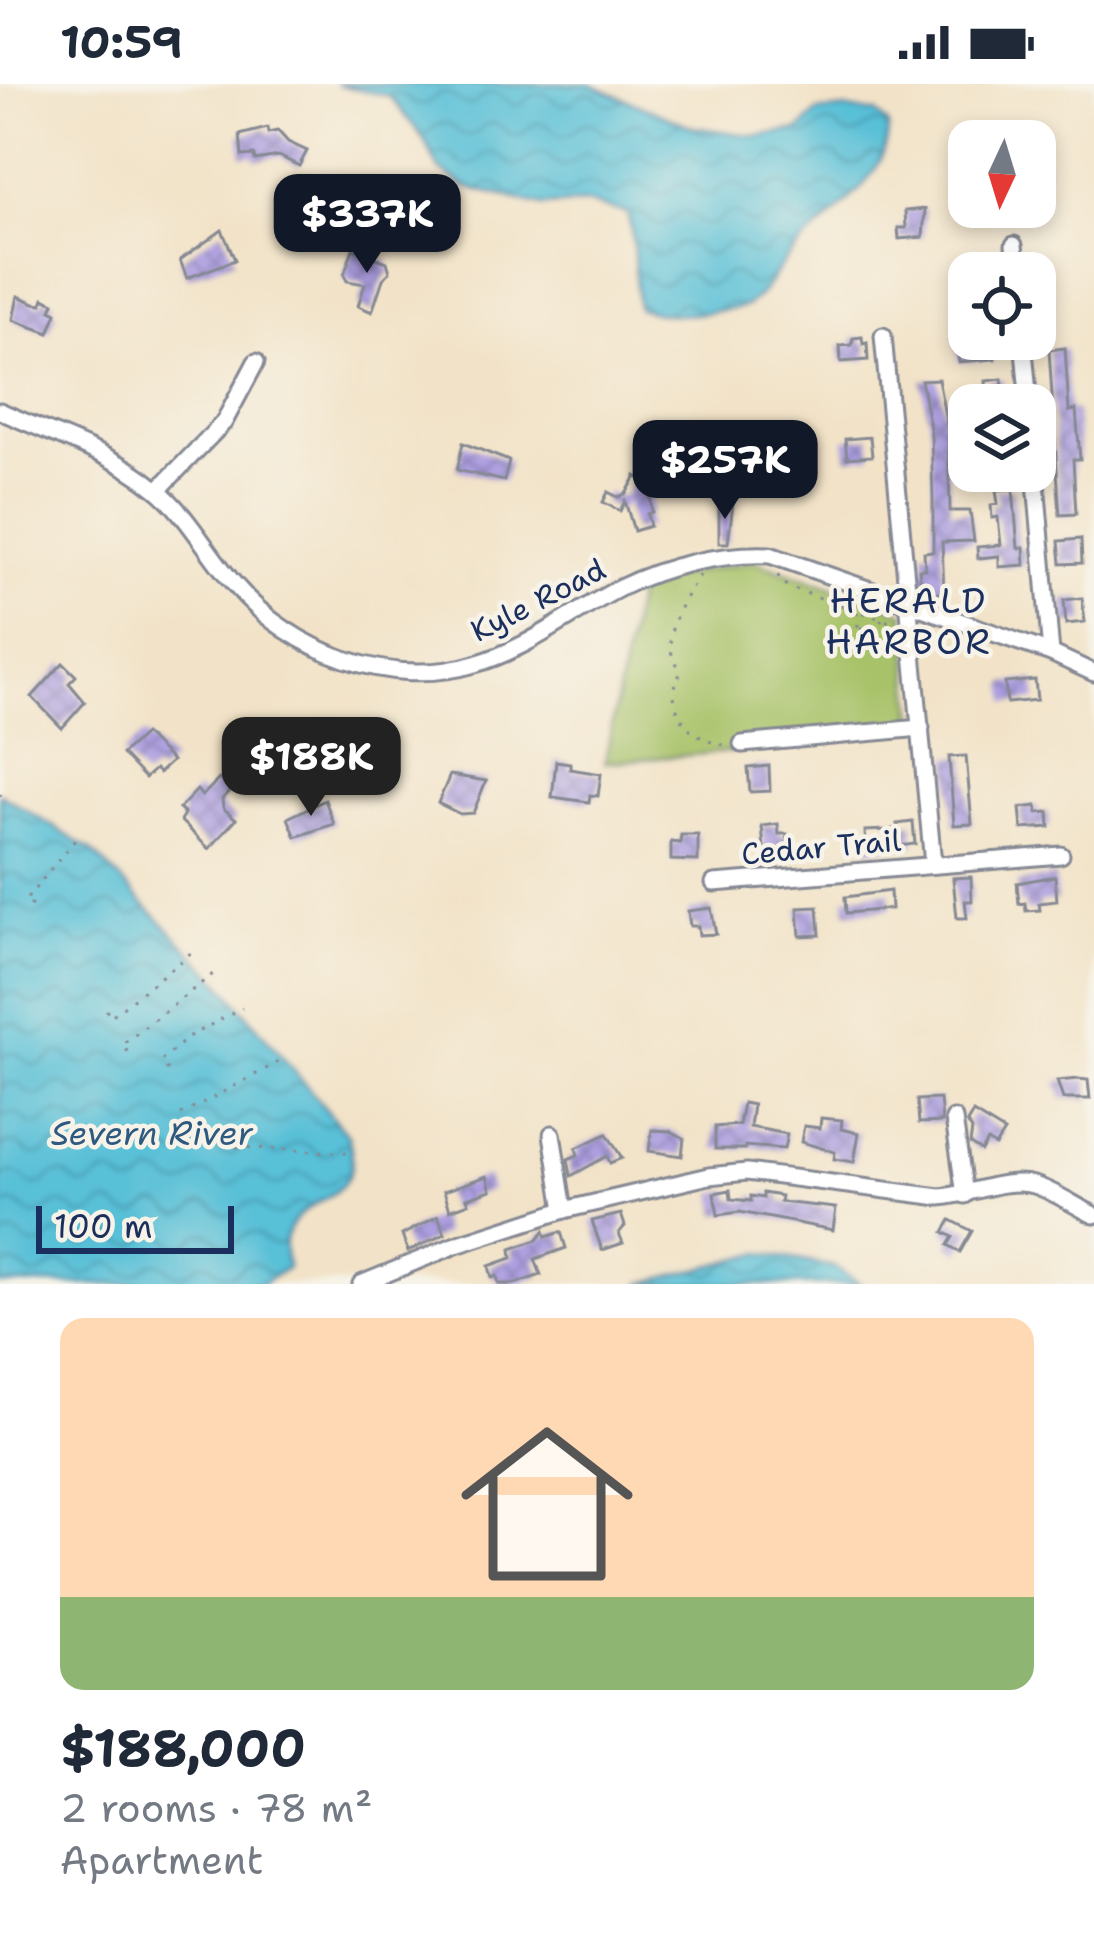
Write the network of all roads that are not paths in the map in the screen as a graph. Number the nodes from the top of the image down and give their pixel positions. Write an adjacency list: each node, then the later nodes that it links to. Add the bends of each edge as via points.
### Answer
1 (1014, 244): 2 (street)
2 (1015, 252)
3 (883, 336): 8 (street)
4 (256, 362): 6 (street, via 224,422)
5 (0, 411): 6 (street, Kyle Road, via 109,457)
6 (158, 490): 8 (street, Kyle Road, via 269,619 328,654 391,671 474,664 658,572 743,554)
7 (1037, 492): 9 (street)
8 (910, 604): 9 (street, Kyle Road); 11 (street)
9 (1051, 653): 10 (street, Kyle Road)
10 (1094, 673)
11 (921, 728): 12 (street); 14 (street)
12 (742, 744)
13 (1061, 855): 14 (street, Cedar Trail)
14 (933, 864): 15 (street, Cedar Trail)
15 (714, 883)
16 (954, 1119): 18 (street)
17 (552, 1134): 19 (street)
18 (965, 1196): 19 (street, via 747,1172); 20 (street, via 1034,1185)
19 (564, 1210): 21 (street)
20 (1094, 1215)
21 (362, 1284)

